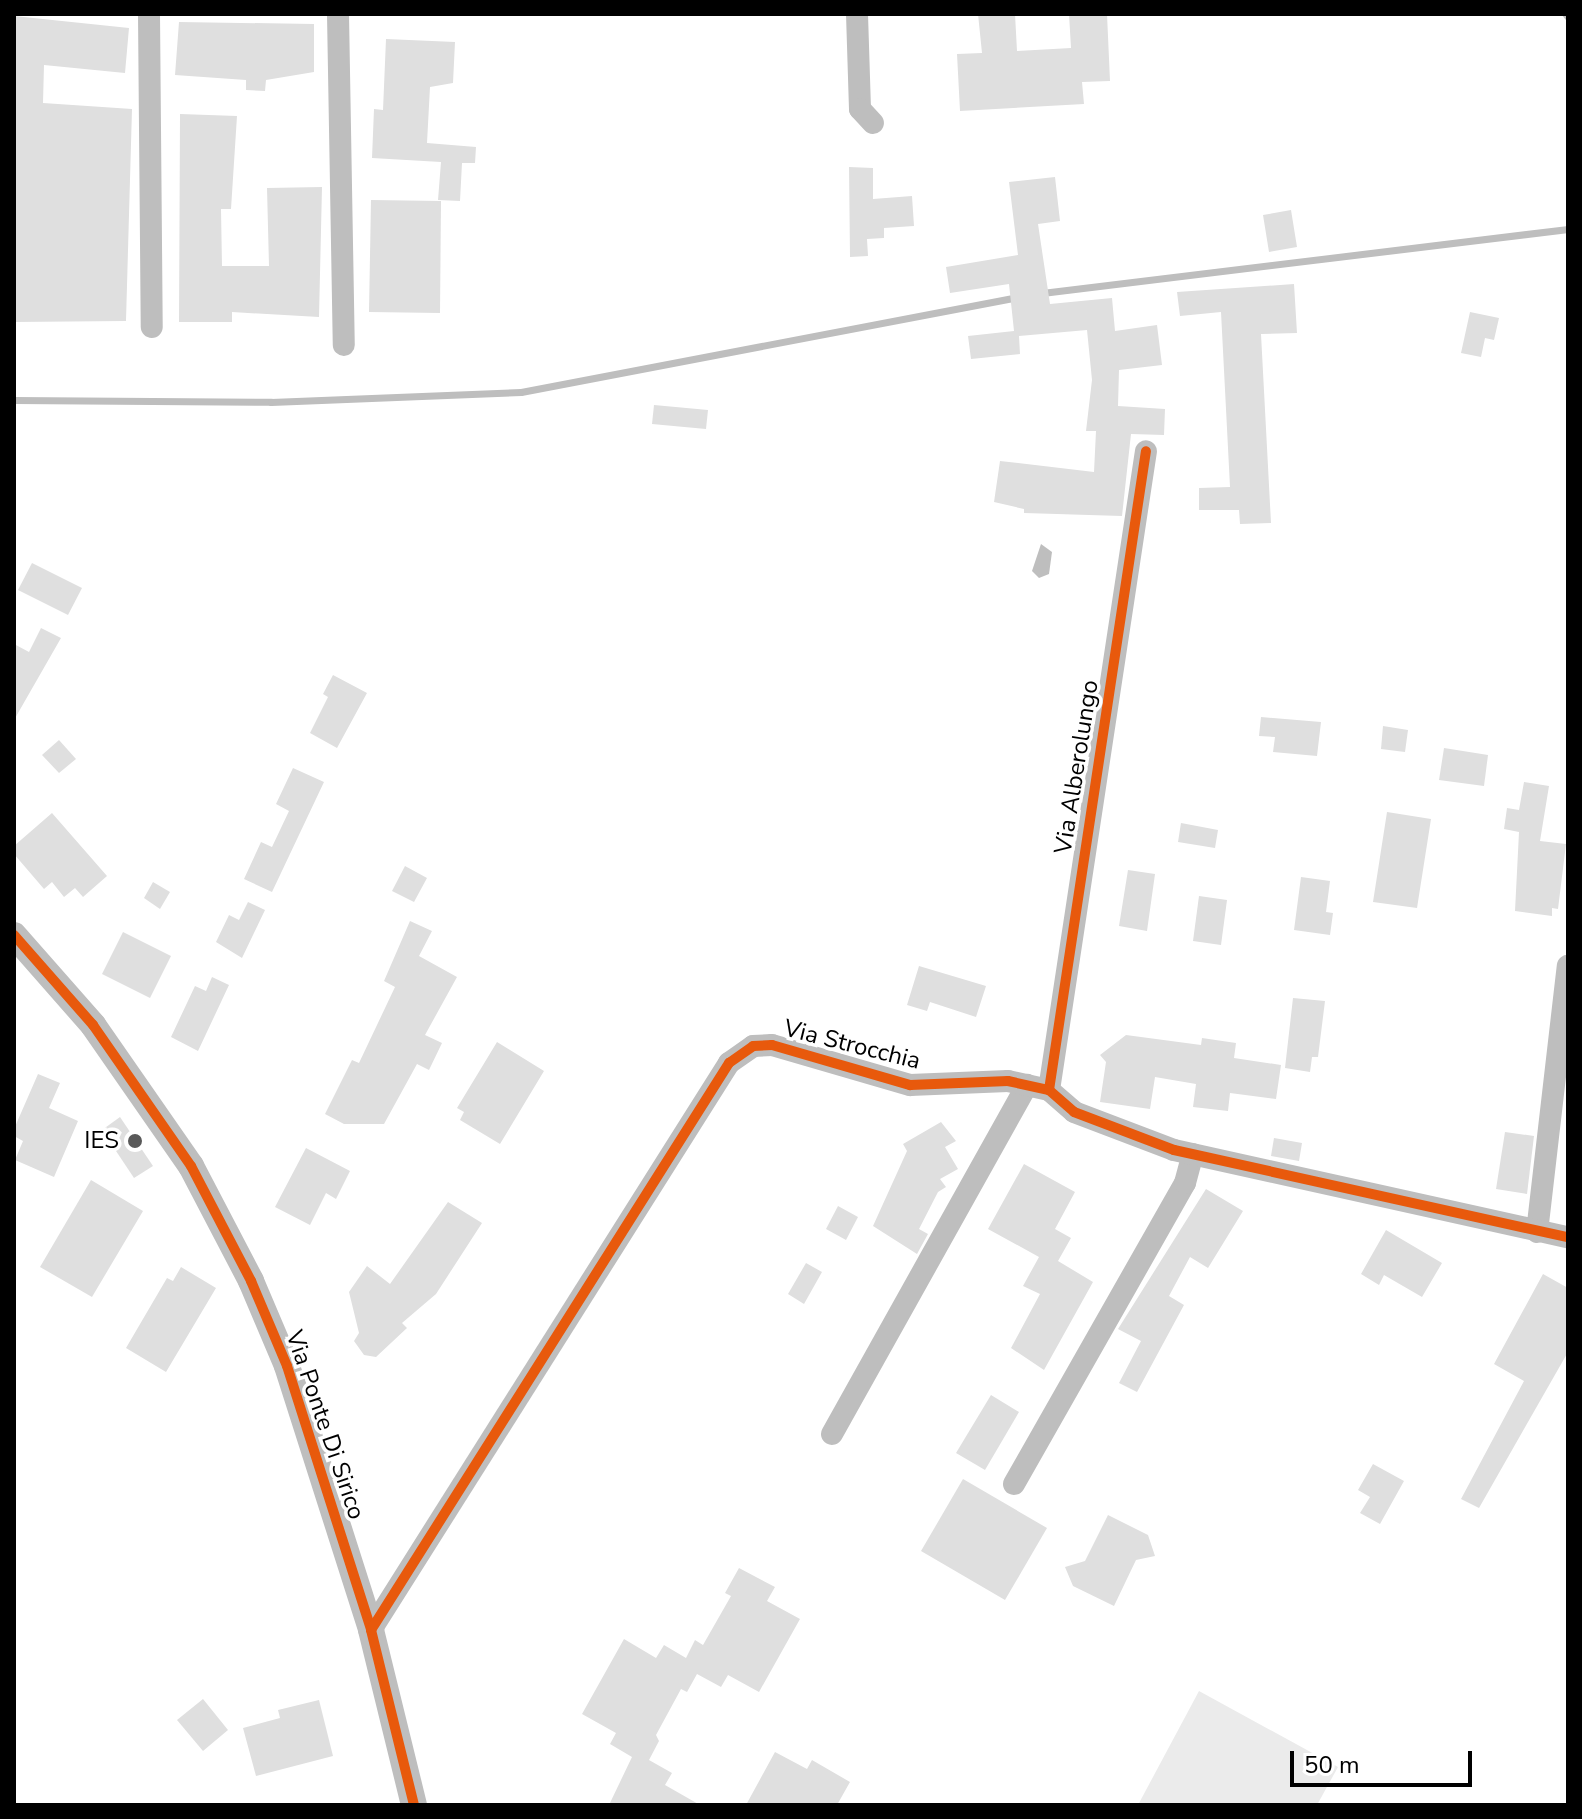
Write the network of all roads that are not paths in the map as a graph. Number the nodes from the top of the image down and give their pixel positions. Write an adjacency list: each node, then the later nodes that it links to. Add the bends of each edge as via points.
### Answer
1 (149, 14): 5 (street)
2 (338, 14): 6 (street)
3 (857, 14): 4 (street, via 860,109)
4 (873, 123)
5 (152, 327)
6 (344, 345)
7 (1146, 451): 10 (street, Via Alberolungo)
8 (14, 935): 16 (street, Via Ponte Di Sirico, via 93,1025 191,1166 251,1281 287,1366)
9 (1568, 966): 12 (street)
10 (1038, 1087): 11 (street, via 1074,1112); 14 (street); 16 (street, Via Strocchia, via 1008,1081 910,1085 772,1045 736,1055)
11 (1193, 1154): 12 (street); 15 (street, via 1185,1183)
12 (1537, 1232): 13 (street)
13 (1568, 1237)
14 (832, 1434)
15 (1014, 1484)
16 (371, 1630): 17 (street, Via Ponte Di Sirico)
17 (414, 1805)

